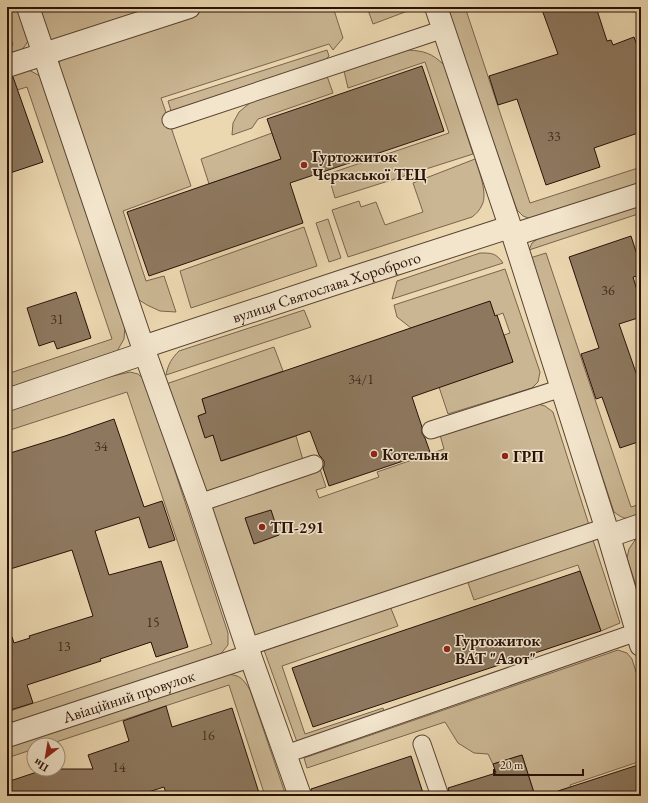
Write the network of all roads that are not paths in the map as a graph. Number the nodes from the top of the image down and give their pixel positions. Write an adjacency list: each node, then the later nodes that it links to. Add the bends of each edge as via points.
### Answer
1 (28, 7): 5 (street)
2 (189, 7): 5 (street)
3 (436, 7): 4 (street)
4 (444, 29): 7 (lane); 9 (street)
5 (43, 54): 6 (street); 10 (street)
6 (7, 66)
7 (171, 120)
8 (641, 194): 9 (street, вулиця Святослава Хороброго)
9 (512, 231): 10 (street, вулиця Святослава Хороброго, via 352,278); 11 (street)
10 (144, 350): 12 (street, вулиця Святослава Хороброго); 15 (street)
11 (562, 388): 13 (lane); 17 (street)
12 (7, 400)
13 (431, 430)
14 (314, 464): 15 (lane)
15 (199, 503): 19 (street)
16 (641, 525): 17 (street)
17 (608, 532): 18 (street); 19 (lane)
18 (639, 638): 22 (lane)
19 (248, 651): 20 (street, Авіаційний провулок); 22 (street)
20 (7, 736)
21 (422, 744): 24 (lane)
22 (286, 754): 23 (street)
23 (300, 796)
24 (440, 796)

